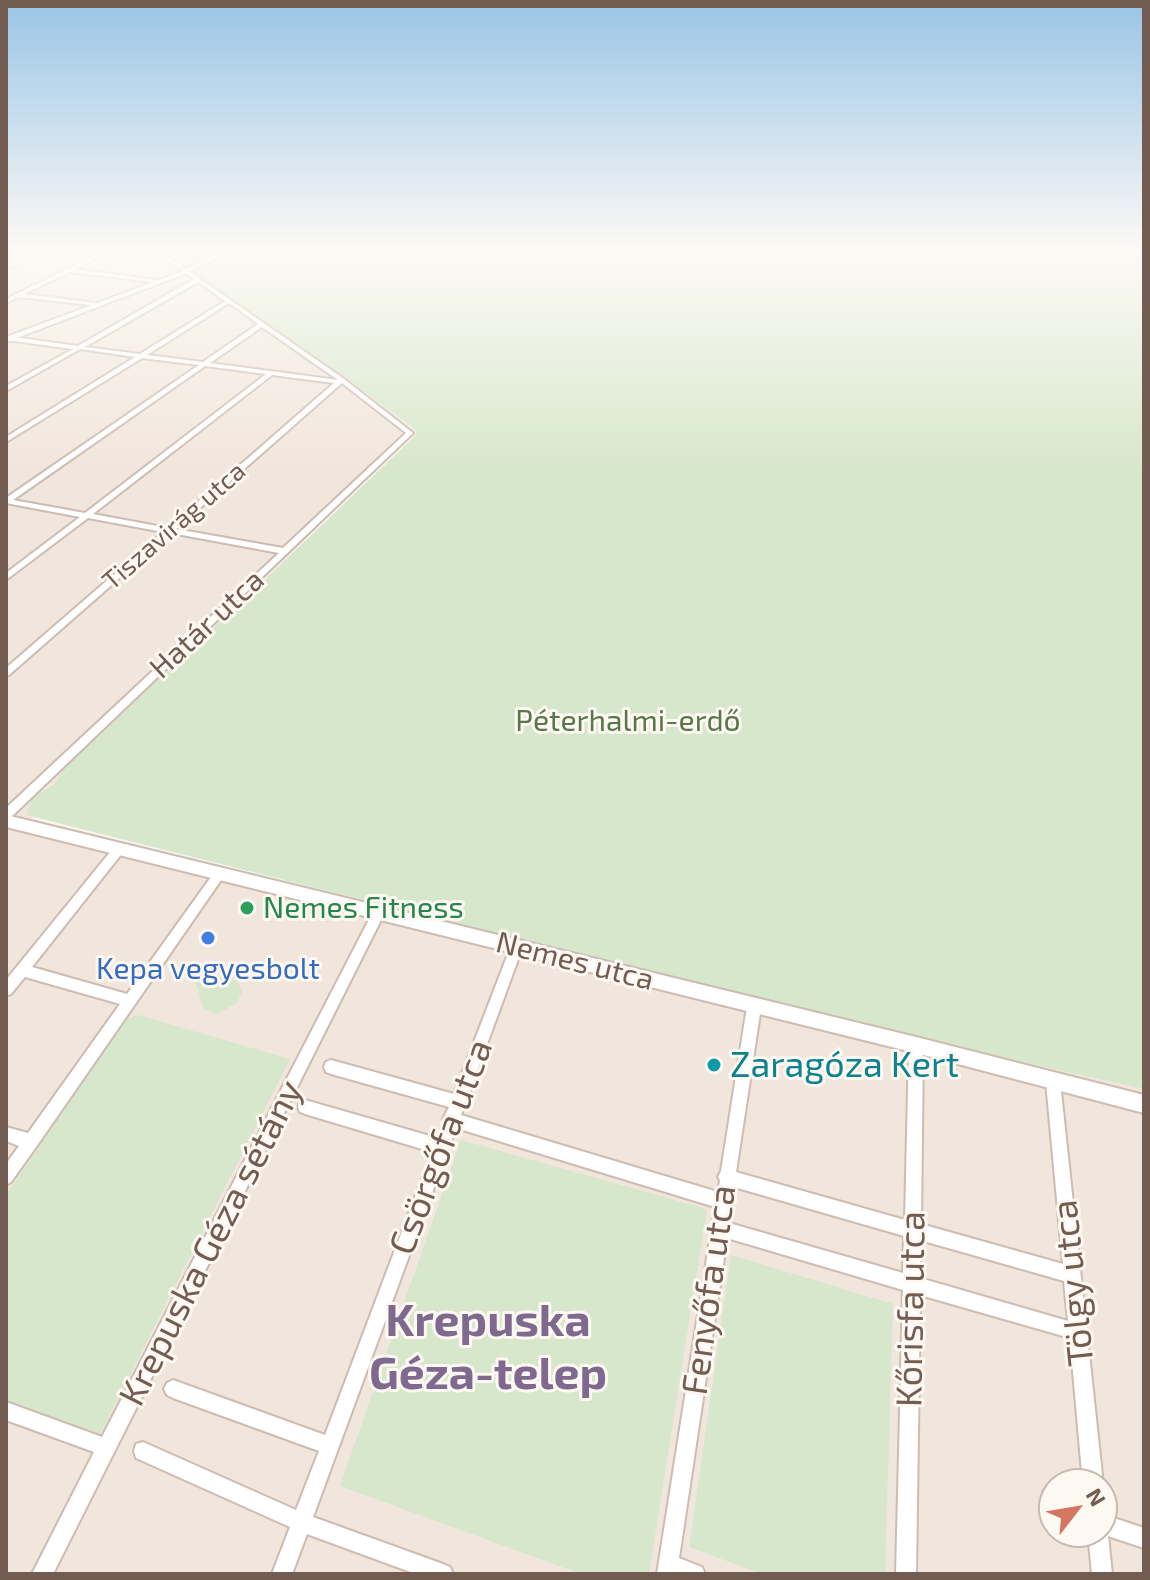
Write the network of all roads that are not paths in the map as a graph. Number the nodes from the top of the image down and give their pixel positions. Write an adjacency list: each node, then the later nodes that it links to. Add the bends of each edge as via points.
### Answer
1 (45, 325): 5 (street)
2 (118, 325): 6 (street)
3 (190, 325): 7 (street)
4 (261, 325): 8 (street); 10 (street)
5 (7, 339): 6 (street)
6 (77, 348): 7 (street); 11 (street)
7 (140, 355): 8 (street); 12 (street)
8 (204, 364): 9 (street); 13 (street)
9 (270, 374): 10 (street); 14 (street)
10 (340, 381): 15 (street, Tiszavirág utca); 16 (street, Határ utca, via 410,433)
11 (7, 387)
12 (6, 440)
13 (6, 501): 14 (street)
14 (86, 515): 15 (street); 17 (street)
15 (169, 531): 16 (street); 18 (street, Tiszavirág utca)
16 (284, 551): 19 (street, Határ utca)
17 (6, 577)
18 (6, 673)
19 (6, 818): 20 (street, Nemes utca)
20 (119, 849): 21 (street, Nemes utca); 24 (street)
21 (220, 873): 22 (street, Nemes utca); 25 (street)
22 (379, 912): 23 (street, Nemes utca); 47 (street, Krepuska Géza sétány)
23 (517, 946): 26 (street, Nemes utca); 32 (street, Csörgőfa utca)
24 (12, 979): 25 (street)
25 (129, 1001): 34 (street)
26 (754, 1007): 27 (street, Nemes utca); 37 (street, Fenyőfa utca)
27 (916, 1045): 29 (street, Nemes utca); 40 (street, Kőrisfa utca)
28 (331, 1067): 32 (street)
29 (1053, 1082): 30 (street, Nemes utca); 41 (street, Tölgy utca)
30 (1144, 1104)
31 (305, 1107): 35 (street)
32 (453, 1111): 35 (street, Csörgőfa utca); 38 (street)
33 (6, 1134): 34 (street)
34 (31, 1142): 36 (street)
35 (441, 1147): 46 (street, Csörgőfa utca)
36 (6, 1177)
37 (726, 1177): 38 (street, Fenyőfa utca); 40 (street)
38 (723, 1201): 39 (street, Fenyőfa utca)
39 (719, 1228): 42 (street); 54 (street, Fenyőfa utca)
40 (912, 1229): 41 (street); 42 (street, Kőrisfa utca)
41 (1072, 1275): 43 (street, Tölgy utca)
42 (911, 1285): 43 (street); 59 (street, Kőrisfa utca)
43 (1078, 1332): 49 (street, Tölgy utca)
44 (173, 1389): 46 (street)
45 (6, 1411): 47 (street)
46 (329, 1446): 50 (street, Csörgőfa utca)
47 (107, 1448): 55 (street, Krepuska Géza sétány)
48 (143, 1451): 50 (street)
49 (1091, 1468)
50 (300, 1522): 56 (street, Csörgőfa utca); 57 (street)
51 (1118, 1529): 52 (street)
52 (1144, 1538)
53 (1100, 1548): 60 (street)
54 (668, 1569): 58 (street)
55 (42, 1574)
56 (282, 1574)
57 (443, 1574)
58 (695, 1574)
59 (906, 1574)
60 (1102, 1574)

